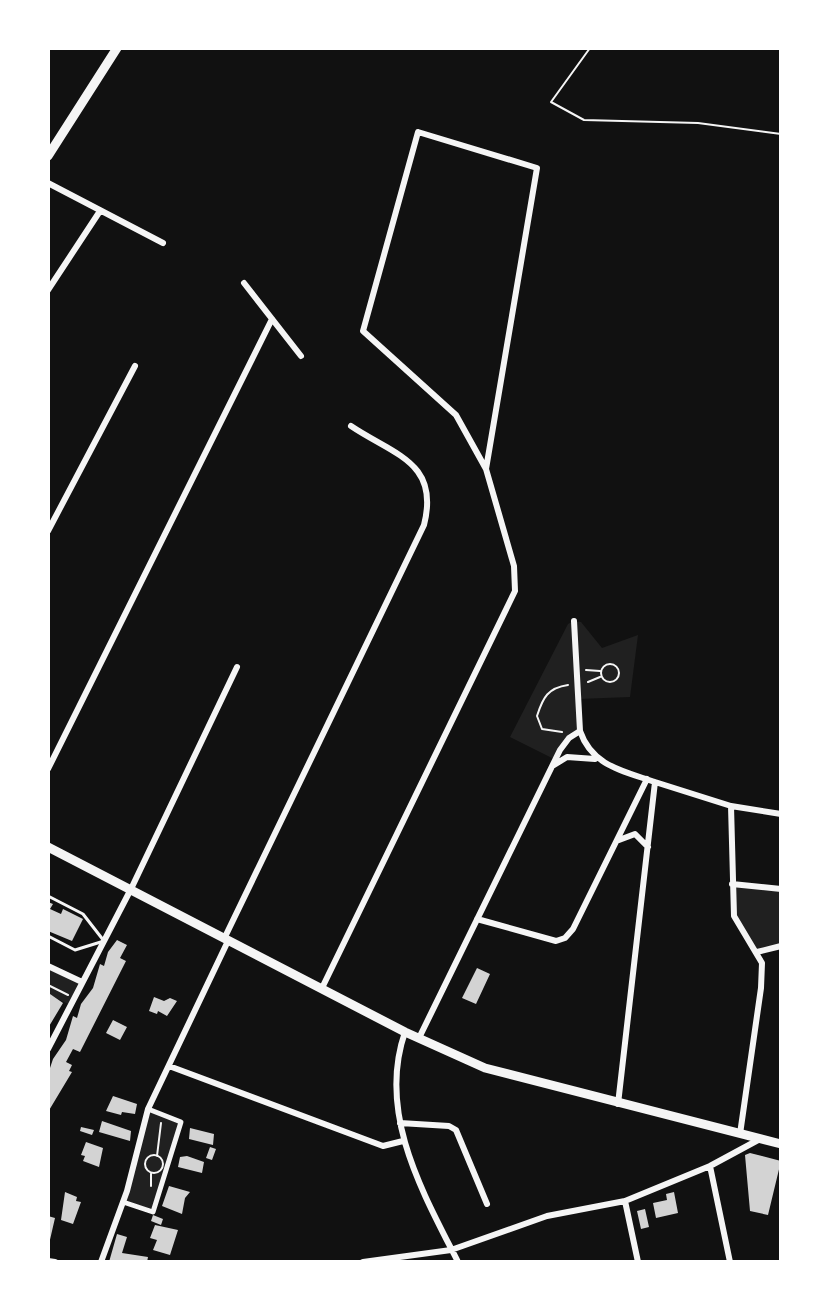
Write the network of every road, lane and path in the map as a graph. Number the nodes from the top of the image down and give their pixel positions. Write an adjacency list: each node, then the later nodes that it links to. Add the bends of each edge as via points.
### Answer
1 (117, 48): 4 (main road)
2 (590, 48): 3 (path, via 551,102 584,120 698,123)
3 (781, 134)
4 (48, 156)
5 (48, 183): 6 (street)
6 (100, 211): 7 (street); 9 (street)
7 (163, 243)
8 (244, 283): 10 (street)
9 (48, 290)
10 (272, 319): 11 (street); 26 (street)
11 (301, 356)
12 (135, 366): 15 (street)
13 (351, 426): 41 (street, via 416,467 427,485 427,515)
14 (486, 469): 14 (street, via 456,415 363,331 418,132 537,168); 48 (street, via 514,566 515,591)
15 (48, 531)
16 (574, 621): 18 (street)
17 (237, 667): 36 (street)
18 (576, 669): 19 (path); 21 (street)
19 (601, 671): 20 (path); 20 (path, via 612,664 619,674 611,683)
20 (601, 677): 21 (path)
21 (577, 685): 22 (street); 23 (path, via 553,687 537,716 542,729 559,730)
22 (580, 731): 23 (street); 24 (street)
23 (569, 738): 25 (street)
24 (597, 760): 25 (street, via 567,757); 27 (street)
25 (554, 765): 39 (street)
26 (48, 769)
27 (651, 780): 28 (street); 31 (street); 33 (street)
28 (731, 806): 29 (street); 35 (street)
29 (781, 814)
30 (48, 840): 34 (main road)
31 (616, 842): 33 (street, via 635,834); 39 (street, via 565,938 556,941)
32 (48, 847): 34 (main road)
33 (648, 848): 54 (street)
34 (83, 865): 36 (main road)
35 (732, 884): 37 (street); 44 (street, via 734,916)
36 (131, 889): 41 (main road); 42 (street)
37 (781, 889)
38 (48, 896): 42 (lane, via 83,914)
39 (477, 919): 51 (street)
40 (48, 936): 42 (lane, via 75,950)
41 (226, 940): 48 (main road); 53 (street)
42 (104, 941): 46 (street)
43 (781, 946): 44 (street)
44 (757, 952): 58 (street, via 761,988)
45 (48, 966): 46 (street)
46 (82, 982): 49 (street)
47 (48, 985): 49 (path)
48 (322, 988): 50 (main road)
49 (74, 999): 52 (street)
50 (405, 1032): 51 (main road); 57 (street, via 394,1080)
51 (419, 1038): 54 (main road, via 485,1068)
52 (48, 1049)
53 (169, 1066): 55 (street); 60 (street, via 383,1146)
54 (618, 1104): 58 (main road)
55 (148, 1109): 56 (street); 65 (street)
56 (160, 1114): 62 (path); 65 (street, via 181,1122 153,1212)
57 (400, 1123): 60 (street); 66 (street, via 456,1130)
58 (740, 1134): 59 (main road)
59 (760, 1139): 61 (main road); 63 (street)
60 (403, 1141): 67 (street)
61 (781, 1144)
62 (157, 1156): 62 (path, via 163,1158 159,1174 144,1170 149,1153)
63 (710, 1166): 64 (street); 74 (street)
64 (625, 1201): 67 (street, via 547,1216); 73 (street)
65 (123, 1202): 70 (street)
66 (487, 1204)
67 (451, 1250): 71 (street); 72 (street)
68 (48, 1261): 69 (street)
69 (55, 1262)
70 (101, 1262)
71 (363, 1262)
72 (458, 1262)
73 (638, 1262)
74 (730, 1262)

